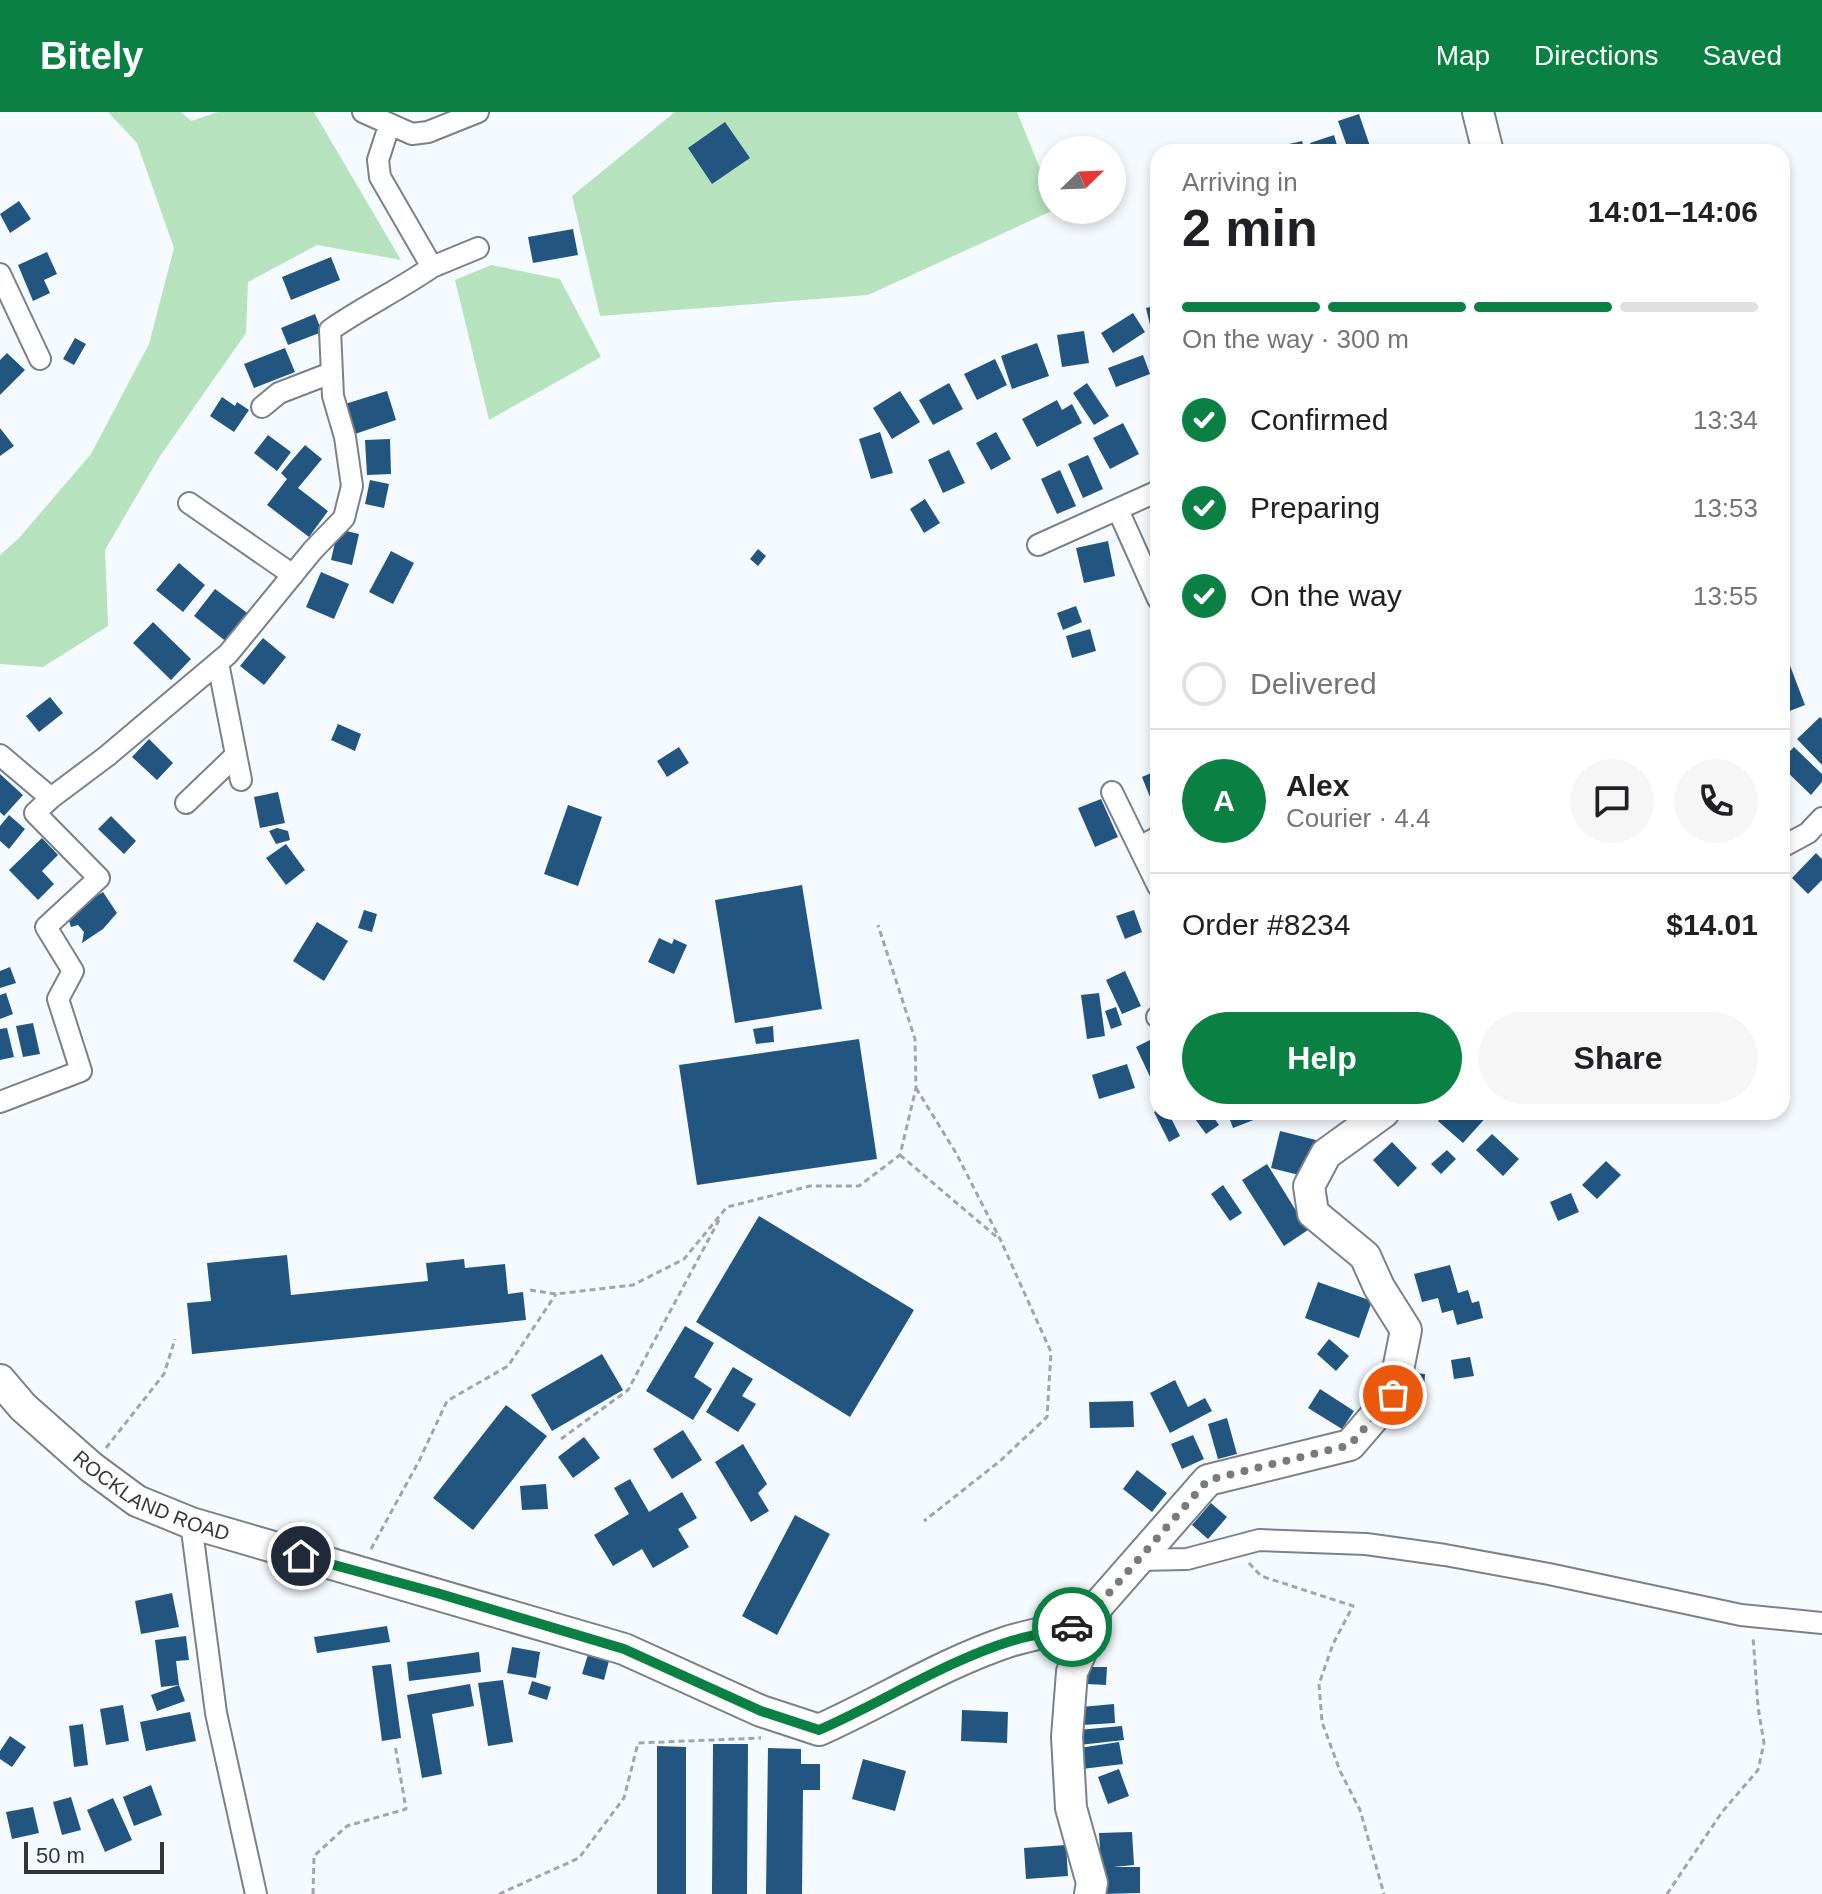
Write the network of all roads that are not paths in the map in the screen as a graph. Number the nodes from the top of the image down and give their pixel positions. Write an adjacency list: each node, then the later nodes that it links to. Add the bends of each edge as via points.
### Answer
1 (363, 112): 4 (street)
2 (478, 112): 4 (street, via 428,132 412,134)
3 (1478, 112): 5 (street)
4 (389, 126): 7 (street, via 378,160 380,177)
5 (1486, 144)
6 (478, 248): 7 (street)
7 (432, 267): 10 (street, via 330,330)
8 (0, 274): 9 (street)
9 (40, 359)
10 (331, 373): 11 (street, via 279,393); 16 (street, via 352,486 344,518)
11 (262, 407)
12 (1150, 495): 14 (street)
13 (189, 503): 16 (street)
14 (1118, 510): 15 (street); 17 (street)
15 (1038, 545)
16 (293, 575): 18 (street)
17 (1150, 581)
18 (218, 663): 20 (street); 23 (street)
19 (0, 755): 23 (street)
20 (236, 755): 21 (street); 24 (street)
21 (241, 780)
22 (1112, 792): 28 (street)
23 (51, 798): 30 (street, via 35,813 99,878 46,927 73,971 58,999 81,1071)
24 (186, 803)
25 (1822, 818): 27 (street)
26 (1150, 841): 28 (street)
27 (1790, 843)
28 (1139, 847): 29 (street)
29 (1150, 870)
30 (0, 1102)
31 (1373, 1120): 34 (street, via 1326,1154 1309,1186 1313,1213 1365,1256 1406,1330 1393,1395 1350,1445 1208,1480)
32 (0, 1380): 33 (street, ROCKLAND ROAD, via 91,1467 137,1501)
33 (191, 1523): 35 (street, ROCKLAND ROAD, via 624,1649 761,1711 819,1730 1010,1641); 37 (street, via 216,1713)
34 (1137, 1560): 35 (street, via 1095,1609); 36 (street, via 1187,1559 1259,1540 1366,1544 1549,1574 1751,1616)
35 (1095, 1621): 38 (street, via 1072,1672 1067,1737 1071,1808 1092,1883)
36 (1822, 1623)
37 (256, 1894)
38 (1090, 1894)

